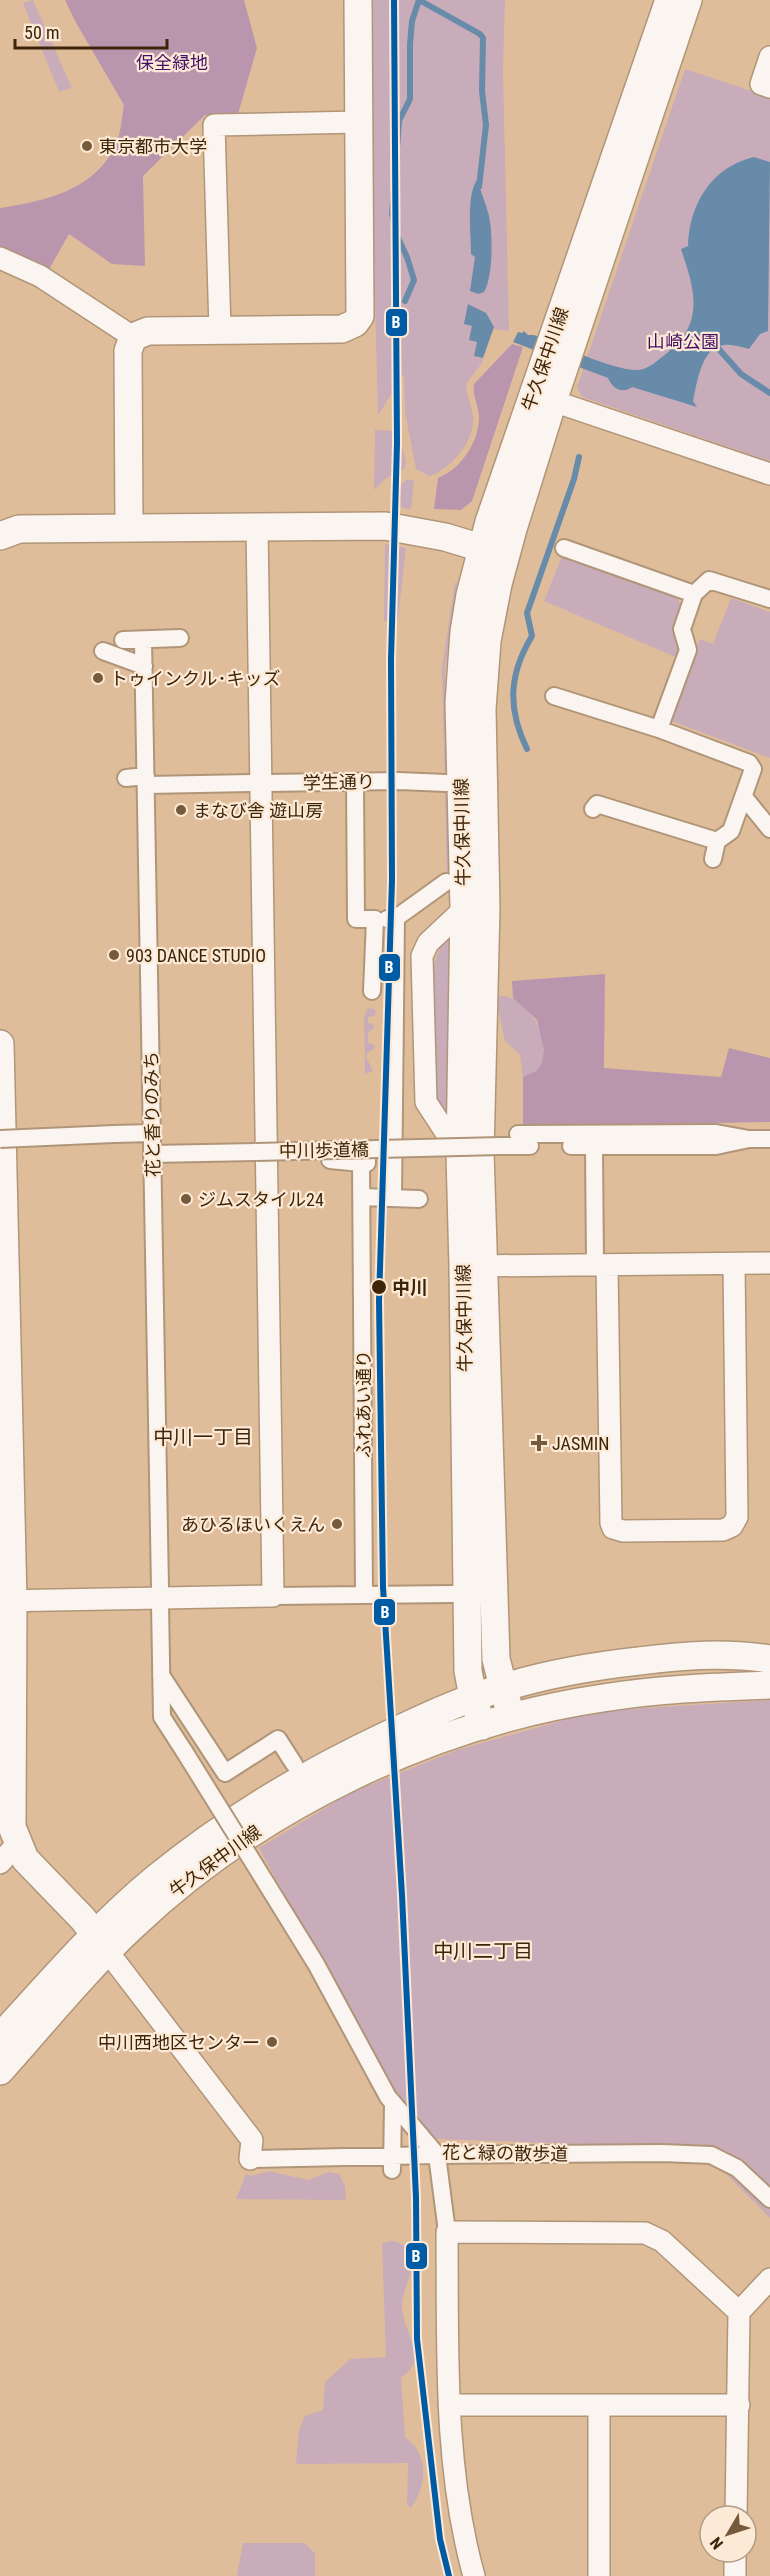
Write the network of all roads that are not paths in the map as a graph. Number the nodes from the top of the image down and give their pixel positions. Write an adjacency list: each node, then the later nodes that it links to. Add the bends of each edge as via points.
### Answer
1 (358, 0): 6 (street)
2 (669, 0): 16 (street, 牛久保中川線, via 532,394)
3 (688, 0): 10 (street, 牛久保中川線)
4 (770, 57): 5 (street, via 761,84)
5 (770, 87)
6 (359, 122): 8 (street, via 358,320 342,329); 8 (street, via 214,125)
7 (0, 258): 9 (street, via 40,276)
8 (220, 330): 9 (street, via 148,331)
9 (133, 337): 13 (street, via 128,351)
10 (553, 401): 11 (street); 16 (street, 牛久保中川線)
11 (770, 474)
12 (257, 526): 13 (street); 16 (street, via 385,526); 58 (street)
13 (129, 527): 14 (street, via 19,529)
14 (0, 536)
15 (564, 548): 17 (street)
16 (494, 551): 36 (street, 牛久保中川線, via 467,614 460,667); 54 (street, 牛久保中川線, via 482,709 486,908)
17 (694, 594): 18 (street, via 710,579); 25 (street, via 682,629 688,650)
18 (770, 599)
19 (180, 638): 21 (street)
20 (123, 640): 21 (street)
21 (143, 640): 23 (street, 花と香りのみち)
22 (103, 651): 23 (street)
23 (144, 666): 27 (street, 花と香りのみち)
24 (554, 696): 25 (street)
25 (658, 729): 30 (street, via 749,763 753,769)
26 (126, 778): 27 (street, 学生通り)
27 (146, 781): 28 (street, 学生通り); 44 (street, 花と香りのみち)
28 (355, 782): 29 (street, 学生通り); 38 (street, via 356,919)
29 (446, 783)
30 (744, 797): 32 (street); 33 (street, via 731,831)
31 (593, 809): 33 (street, via 597,804)
32 (770, 829)
33 (717, 841): 34 (street)
34 (713, 860)
35 (446, 882): 37 (street)
36 (464, 909): 47 (street, 牛久保中川線); 47 (street, via 428,943 422,956 426,1102)
37 (396, 918): 38 (street); 49 (street)
38 (375, 919): 39 (street)
39 (372, 991)
40 (0, 1044): 59 (street)
41 (0, 1138): 44 (street, 中川歩道橋, bridge, via 121,1138)
42 (749, 1139): 43 (street); 44 (street, 中川歩道橋, bridge, via 716,1133 521,1138 501,1146 256,1152 186,1152); 46 (street, via 716,1146)
43 (770, 1139)
44 (152, 1143): 61 (street, 花と香りのみち)
45 (571, 1146): 46 (street)
46 (594, 1147): 55 (street)
47 (460, 1154): 54 (street, 牛久保中川線)
48 (330, 1160): 51 (street, ふれあい通り, via 364,1159)
49 (393, 1198): 50 (street); 51 (street)
50 (419, 1199)
51 (362, 1205): 57 (street, ふれあい通り)
52 (770, 1263): 53 (street)
53 (734, 1264): 55 (street); 55 (street, via 737,1517 732,1526 723,1530 623,1531 611,1523)
54 (474, 1266): 55 (street); 63 (street, 牛久保中川線, via 496,1659); 64 (street, 牛久保中川線, via 468,1671)
55 (601, 1266)
56 (453, 1594): 57 (street)
57 (364, 1595): 58 (street)
58 (273, 1596): 59 (street)
59 (6, 1601): 67 (street)
60 (770, 1659): 63 (street, via 689,1655 609,1664)
61 (161, 1675): 68 (street, via 225,1773 278,1739); 70 (street, 花と香りのみち, bridge, via 162,1716)
62 (770, 1685): 65 (street, via 663,1690)
63 (502, 1688): 64 (street, 牛久保中川線); 65 (street, 牛久保中川線)
64 (473, 1697): 66 (street, 牛久保中川線); 71 (street, 牛久保中川線, via 372,1742 274,1793 153,1880)
65 (511, 1717): 66 (street, 牛久保中川線)
66 (482, 1726): 71 (street, 牛久保中川線, via 330,1786 246,1837 131,1927)
67 (6, 1743): 69 (street, via 12,1827)
68 (294, 1764)
69 (9, 1853): 71 (street, via 34,1870)
70 (266, 1883): 74 (street, 花と緑の散歩道)
71 (102, 1943): 72 (street, 牛久保中川線); 73 (street, 牛久保中川線); 76 (street, via 252,2140)
72 (0, 2037)
73 (0, 2071)
74 (393, 2103): 75 (street, 花と緑の散歩道); 77 (street)
75 (437, 2155): 77 (street); 78 (street, 花と緑の散歩道, via 711,2156 737,2168); 79 (street)
76 (250, 2159): 77 (street)
77 (392, 2163)
78 (770, 2199)
79 (447, 2232): 81 (street, via 645,2233 662,2241); 82 (street)
80 (770, 2279): 81 (street)
81 (738, 2312): 84 (street)
82 (449, 2405): 83 (street); 86 (street, via 454,2465)
83 (599, 2405): 84 (street); 87 (street)
84 (738, 2405): 85 (street)
85 (736, 2504)
86 (474, 2576)
87 (599, 2576)

